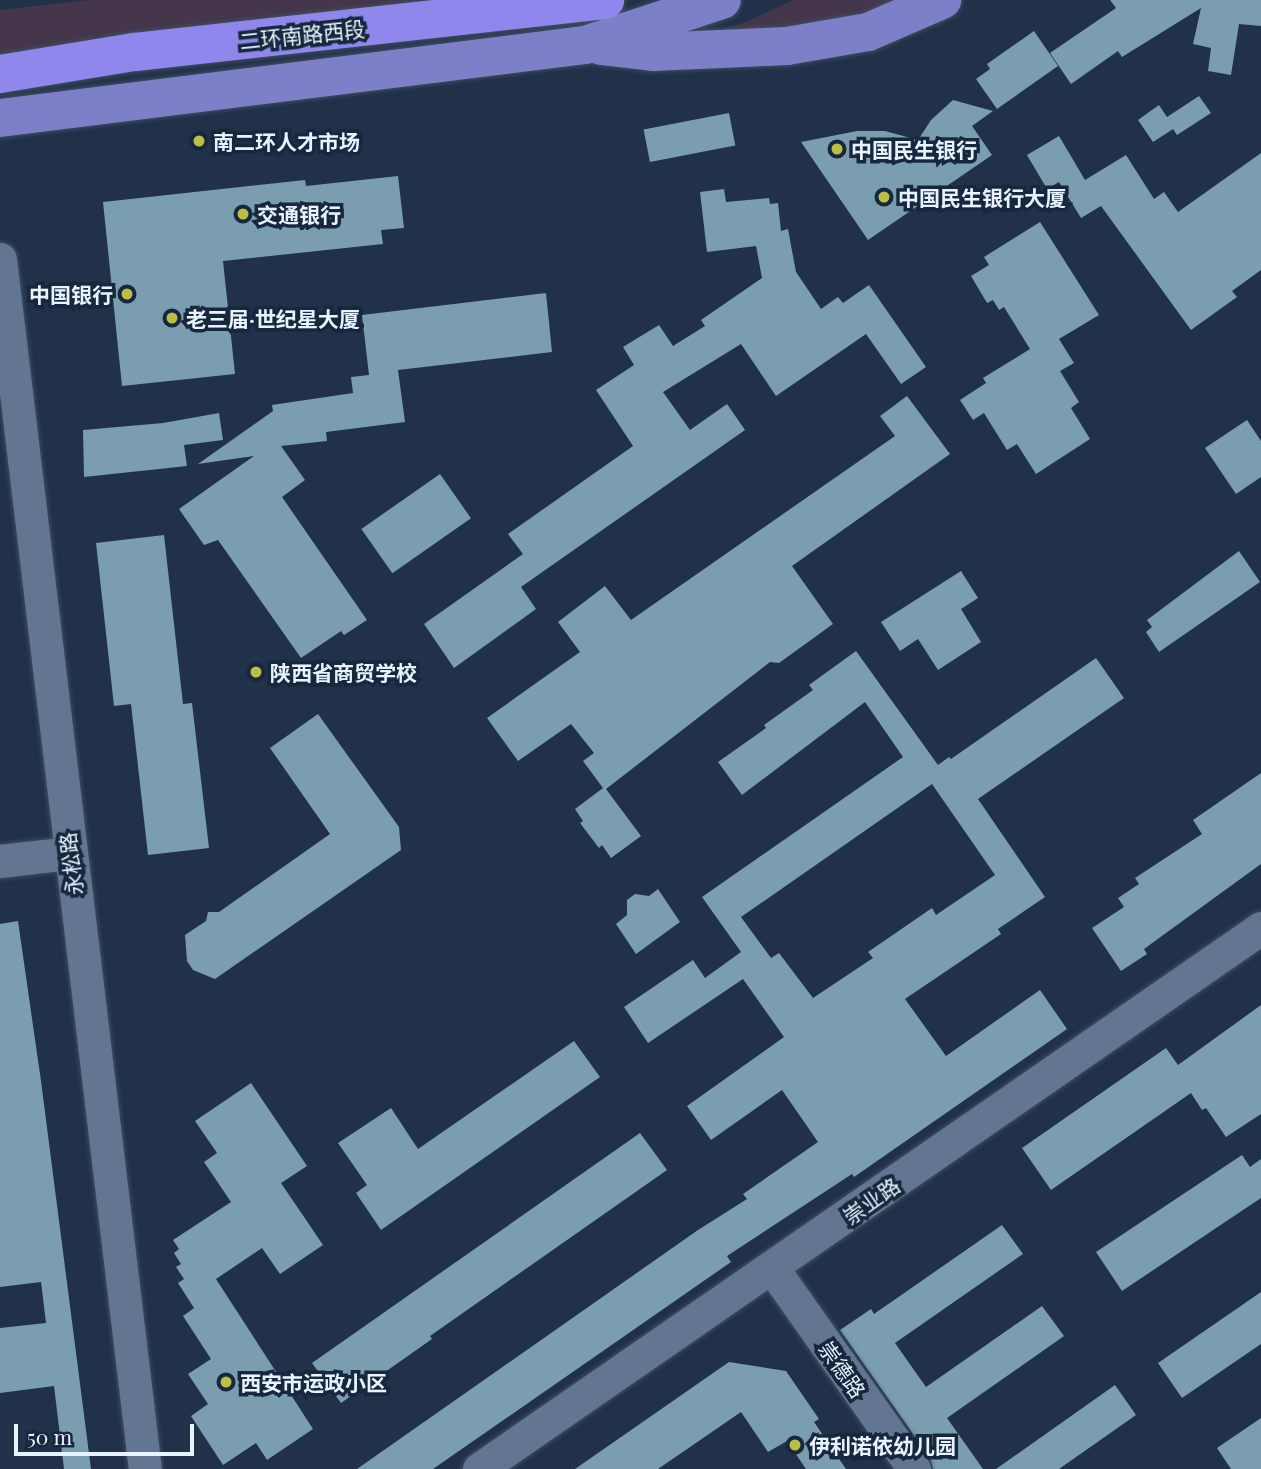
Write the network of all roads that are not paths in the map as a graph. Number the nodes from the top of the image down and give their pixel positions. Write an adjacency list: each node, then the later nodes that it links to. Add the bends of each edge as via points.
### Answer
1 (605, 0): 5 (highway, 二环南路西段, via 135,52)
2 (722, 0): 4 (main road)
3 (942, 0): 4 (main road, via 868,32 787,46 653,52)
4 (585, 45): 6 (main road)
5 (0, 74)
6 (0, 118)
7 (0, 259): 9 (street, 永松路)
8 (0, 453): 9 (street, 永松路)
9 (59, 854): 10 (street); 13 (street, 永松路); 14 (street, 永松路)
10 (0, 861)
11 (1261, 928): 12 (street, 崇业路)
12 (773, 1269): 15 (street, 崇业路); 16 (street, 崇德路)
13 (123, 1469)
14 (145, 1469)
15 (479, 1469)
16 (914, 1469)

